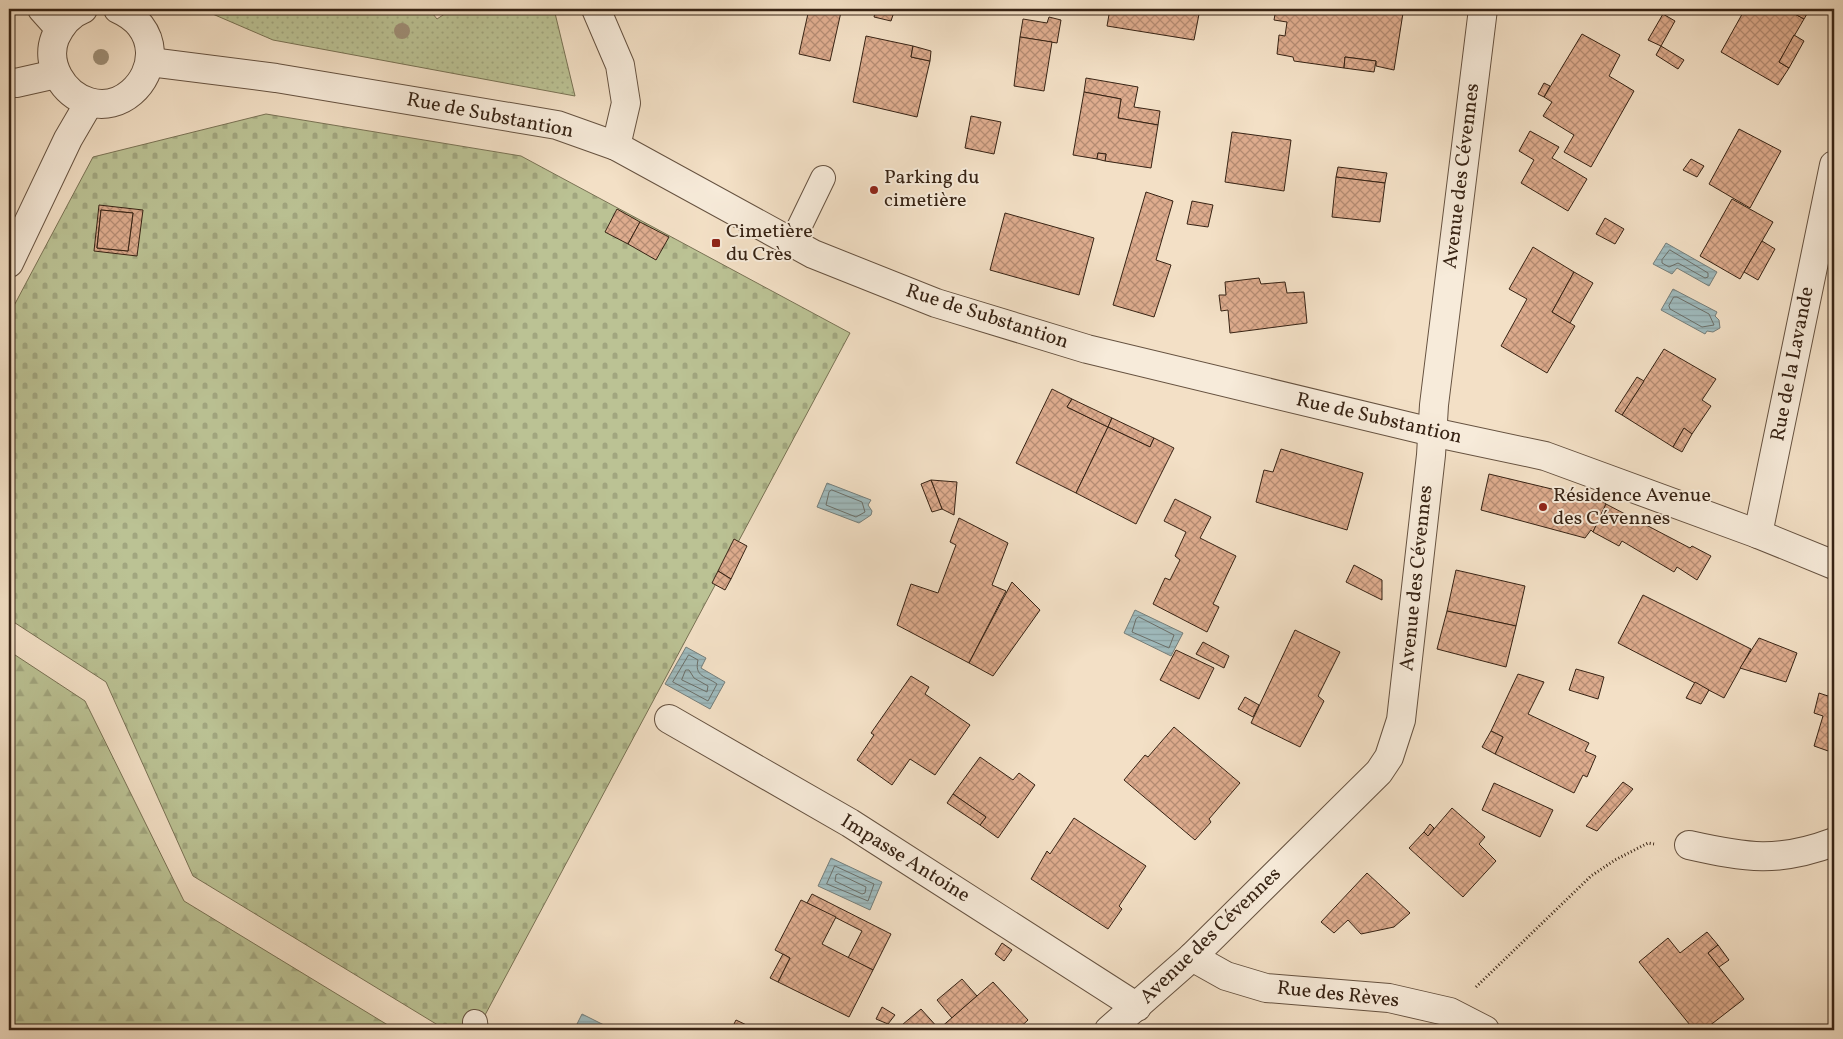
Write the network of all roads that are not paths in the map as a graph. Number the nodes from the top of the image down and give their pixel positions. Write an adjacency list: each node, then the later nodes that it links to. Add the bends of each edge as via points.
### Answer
1 (83, 9): 5 (street, via 68,18)
2 (118, 9): 6 (street, via 131,15 143,28 150,44)
3 (596, 9): 10 (street, via 620,65 626,103)
4 (1483, 9): 15 (street, Avenue des Cévennes)
5 (51, 18): 7 (street, via 52,58)
6 (150, 62): 9 (street, via 143,81 129,96 110,103); 10 (street, Rue de Substantion, via 276,78 557,125)
7 (56, 74): 8 (street); 9 (street, via 69,92)
8 (9, 82)
9 (89, 102): 14 (street)
10 (616, 146): 13 (street, Rue de Substantion)
11 (1834, 165): 16 (street, Rue de la Lavande)
12 (823, 178): 13 (lane)
13 (792, 242): 15 (street, Rue de Substantion, via 813,254 936,303 1087,349)
14 (9, 263)
15 (1432, 432): 16 (street, Rue de Substantion, via 1545,456); 21 (street, Avenue des Cévennes, via 1401,720 1389,757 1379,772)
16 (1758, 534): 17 (street, Rue de Substantion)
17 (1834, 565)
18 (669, 719): 22 (street, Impasse Antoine, via 850,823)
19 (1834, 842): 20 (street, via 1774,858 1732,855)
20 (1690, 845)
21 (1192, 957): 22 (street, Avenue des Cévennes); 24 (street, Rue des Rèves, via 1226,976 1266,988 1389,998 1450,1012)
22 (1137, 1007): 23 (street, Avenue des Cévennes)
23 (1109, 1030)
24 (1485, 1030)

